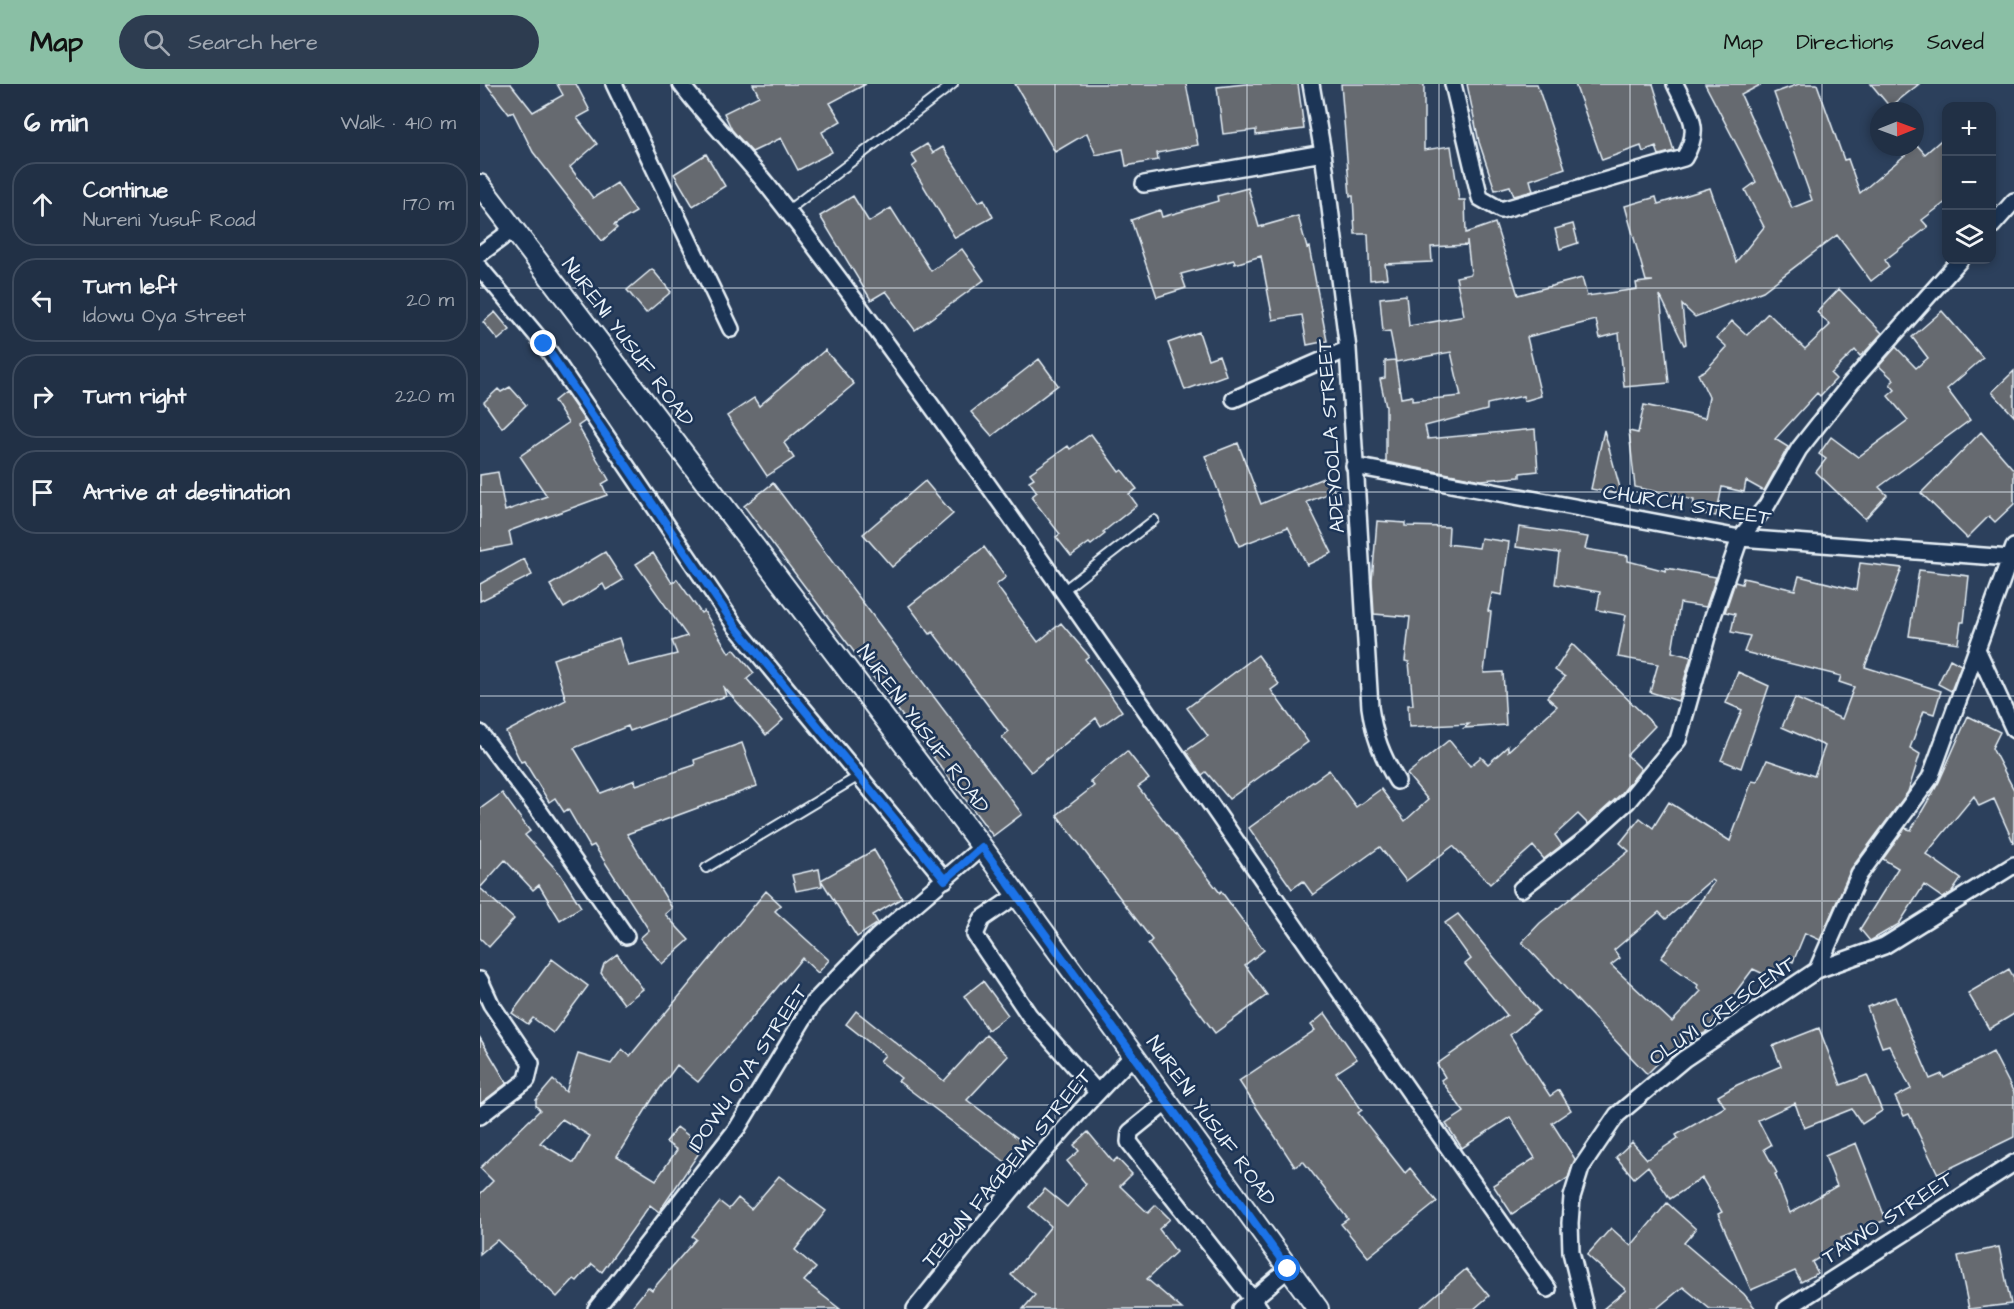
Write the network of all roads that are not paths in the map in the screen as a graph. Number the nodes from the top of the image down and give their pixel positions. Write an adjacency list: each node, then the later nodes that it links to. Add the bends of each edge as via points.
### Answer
1 (614, 84): 17 (street)
2 (681, 84): 11 (street)
3 (953, 84): 11 (lane)
4 (1311, 84): 7 (street, ADEYOOLA STREET)
5 (1453, 84): 6 (street, via 1480,198 1501,210 1684,158 1694,142 1695,128)
6 (1675, 84)
7 (1323, 153): 8 (street); 18 (street, ADEYOOLA STREET)
8 (1144, 184)
9 (480, 185): 13 (street, NURENI YUSUF ROAD)
10 (2014, 201): 12 (street)
11 (787, 211): 24 (street, via 866,314)
12 (1996, 221)
13 (512, 230): 14 (street); 30 (street, NURENI YUSUF ROAD)
14 (480, 254)
15 (1956, 264): 22 (street, via 1843,393 1799,449 1767,505)
16 (480, 267): 28 (street, via 544,344 736,627)
17 (731, 329)
18 (1348, 349): 19 (street); 20 (street, ADEYOOLA STREET)
19 (1234, 399)
20 (1354, 465): 22 (street, CHURCH STREET); 29 (street, ADEYOOLA STREET, via 1370,707 1374,736)
21 (1154, 520): 24 (lane)
22 (1740, 538): 23 (street, CHURCH STREET); 34 (street, via 1712,619 1678,740 1628,801)
23 (2013, 556): 25 (street, OLUYI CRESCENT)
24 (1064, 590): 45 (street, via 1394,1074)
25 (1977, 649): 26 (street); 37 (street, OLUYI CRESCENT, via 1930,778 1859,875)
26 (2014, 730)
27 (480, 733): 36 (street)
28 (859, 776): 32 (lane); 33 (street)
29 (1397, 781)
30 (982, 847): 33 (street, IDOWU OYA STREET); 35 (street, NURENI YUSUF ROAD)
31 (2014, 865): 37 (street, via 1884,946)
32 (706, 868)
33 (945, 880): 47 (street, IDOWU OYA STREET, via 878,936 813,1003 738,1127)
34 (1521, 889)
35 (1017, 895): 39 (street, NURENI YUSUF ROAD); 40 (street, via 982,919 975,935 1029,1015)
36 (626, 936)
37 (1817, 970): 50 (street, OLUYI CRESCENT, via 1684,1059 1617,1115 1604,1132 1581,1168 1572,1197 1572,1252)
38 (480, 980): 42 (street, via 491,1004 531,1063 527,1080)
39 (1133, 1056): 40 (street, TEBUN FAGBEMI STREET); 41 (street, NURENI YUSUF ROAD)
40 (1097, 1092): 48 (street, TEBUN FAGBEMI STREET, via 1015,1184)
41 (1167, 1102): 44 (street, NURENI YUSUF ROAD); 46 (street, via 1130,1132 1129,1142)
42 (480, 1116)
43 (2014, 1163): 51 (street, TAIWO STREET)
44 (1288, 1269): 46 (street); 49 (street, NURENI YUSUF ROAD)
45 (1548, 1289)
46 (1250, 1305)
47 (596, 1309)
48 (915, 1309)
49 (1318, 1309)
50 (1585, 1309)
51 (1786, 1309)

